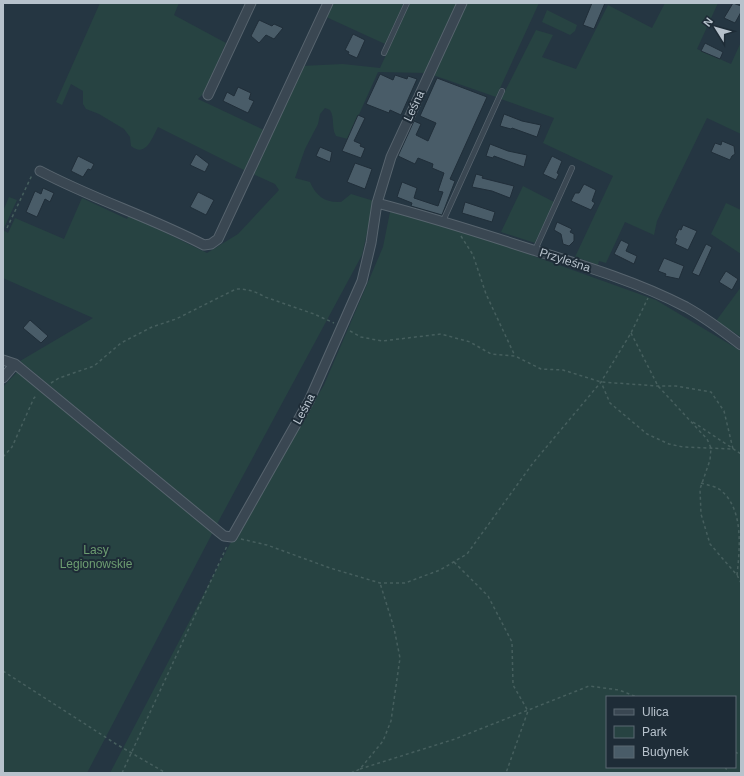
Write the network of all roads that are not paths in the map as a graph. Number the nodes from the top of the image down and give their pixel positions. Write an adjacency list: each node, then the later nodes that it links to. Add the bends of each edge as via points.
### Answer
1 (250, 3): 7 (street)
2 (328, 3): 9 (street, via 218,239 211,244 204,245 162,224 95,198)
3 (407, 3): 5 (lane)
4 (462, 3): 10 (street, Leśna, via 391,157)
5 (384, 53)
6 (502, 91): 11 (lane)
7 (208, 95)
8 (572, 168): 12 (lane)
9 (40, 172)
10 (377, 203): 11 (street, Przyleśna); 15 (street, Leśna, via 362,281 309,401 232,537 224,536)
11 (443, 221): 12 (street, Przyleśna)
12 (534, 250): 13 (street, Przyleśna, via 652,291 713,323)
13 (741, 345)
14 (3, 360): 15 (street)
15 (15, 364): 16 (street)
16 (3, 378)

